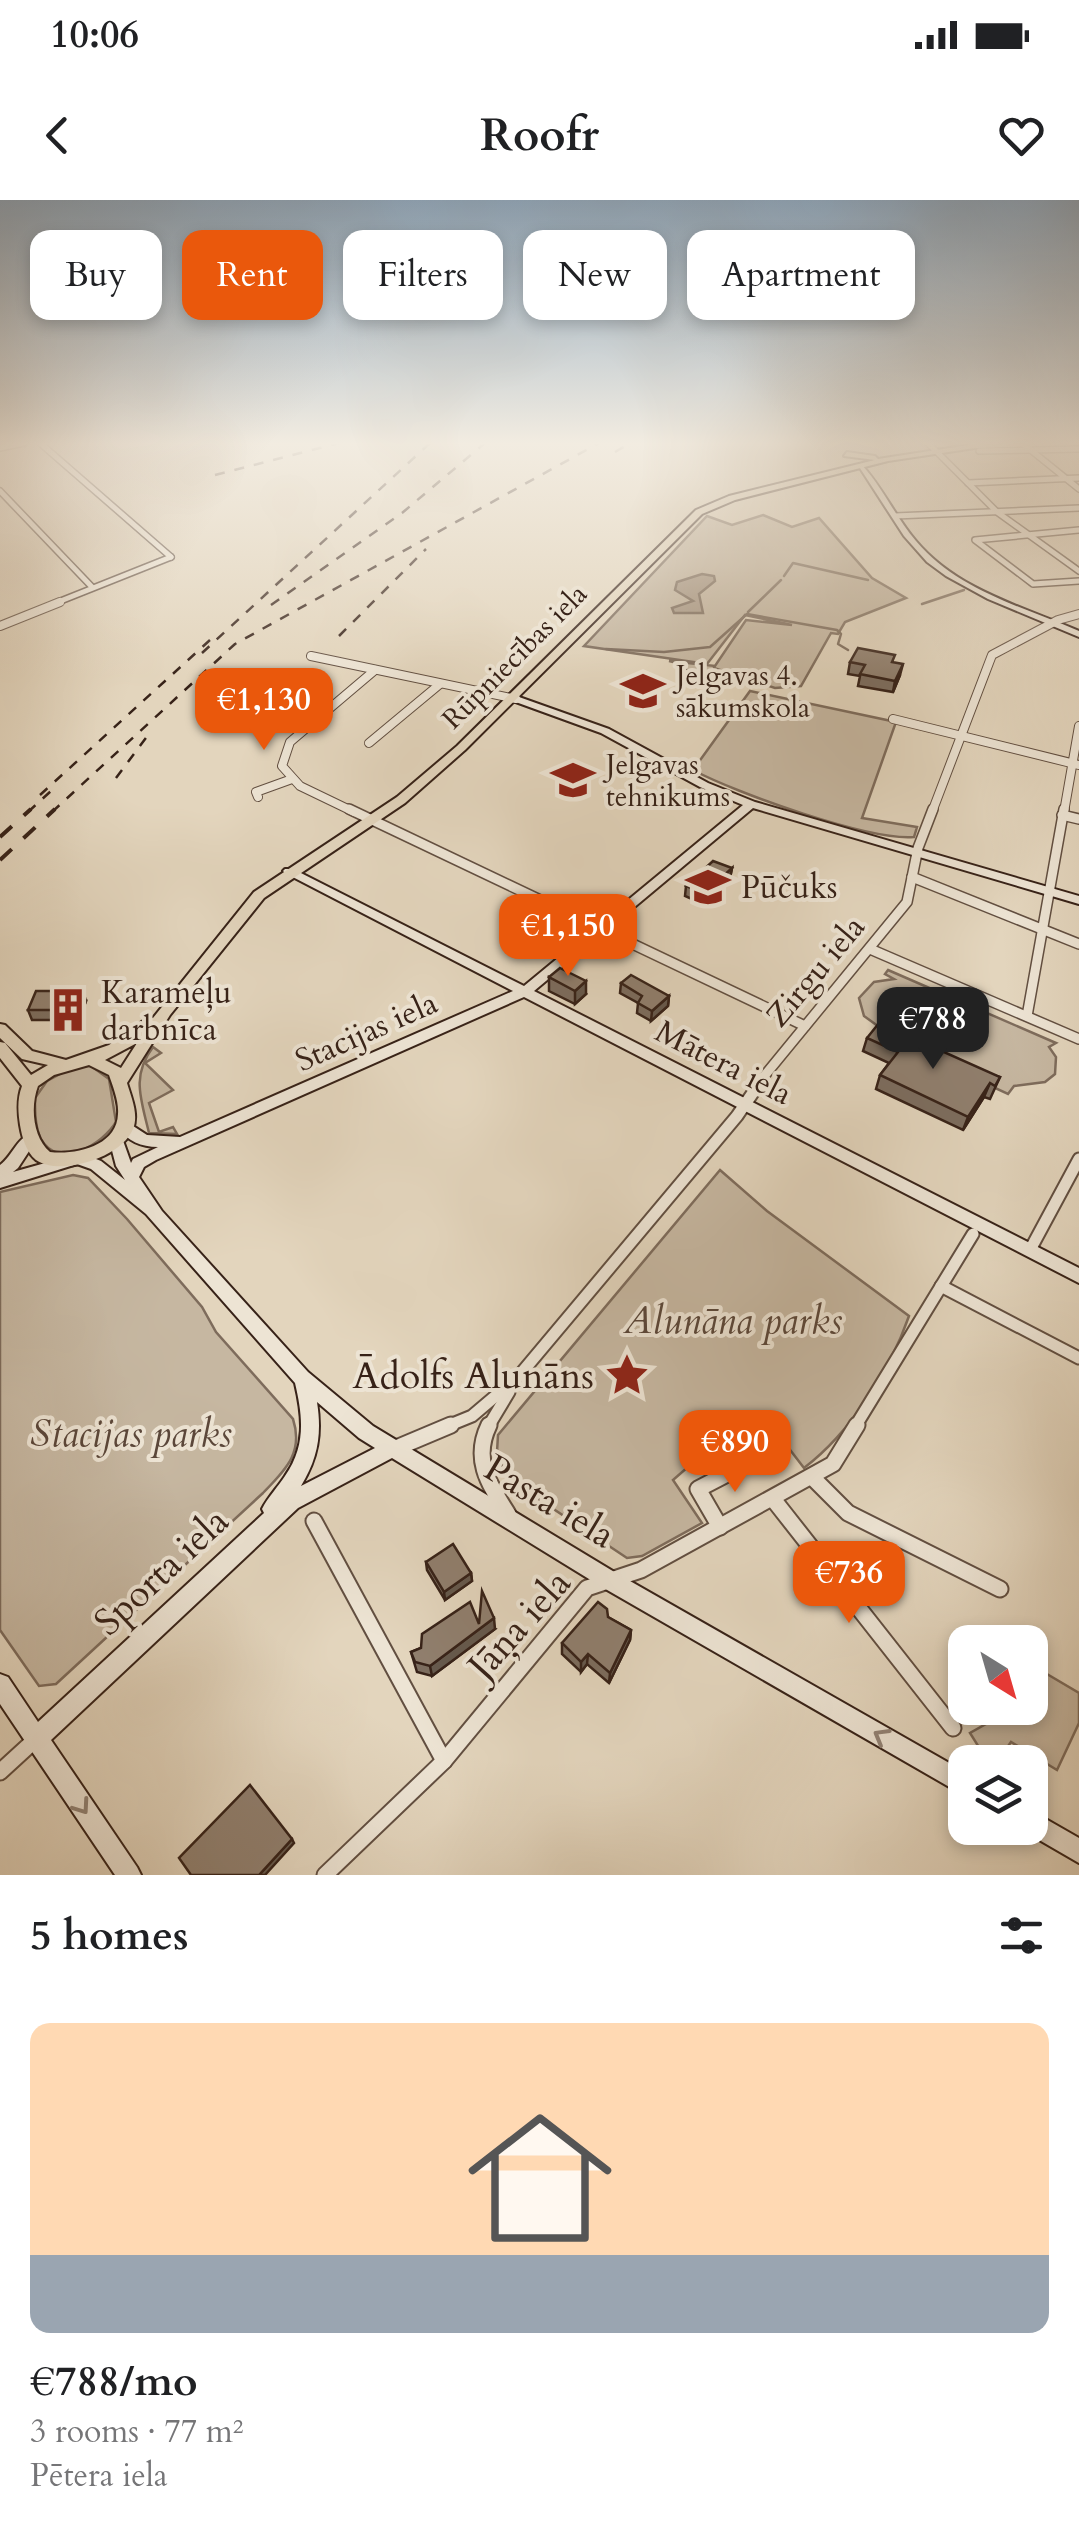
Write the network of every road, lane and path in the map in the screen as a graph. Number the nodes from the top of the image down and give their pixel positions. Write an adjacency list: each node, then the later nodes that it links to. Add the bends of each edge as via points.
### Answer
1 (29, 521): 10 (street)
2 (130, 521): 10 (street, via 171,557)
3 (690, 521): 18 (main road, Rūpniecības iela)
4 (899, 521): 12 (street, via 941,568)
5 (1010, 521): 7 (street)
6 (1079, 530): 7 (street)
7 (1028, 534): 8 (street); 9 (street, via 975,540 1034,584)
8 (1079, 571)
9 (1079, 580)
10 (92, 587): 13 (street)
11 (1079, 614): 12 (street, Zirgu iela)
12 (1054, 623): 14 (street); 21 (street, Zirgu iela, via 992,655)
13 (0, 625)
14 (1079, 634)
15 (312, 656): 16 (street)
16 (375, 670): 17 (street); 24 (street, via 290,742 282,766)
17 (440, 684): 18 (street); 22 (street)
18 (516, 698): 26 (street, via 605,731); 29 (main road, Rūpniecības iela)
19 (893, 719): 21 (street)
20 (1079, 726): 23 (street)
21 (960, 738): 23 (street); 30 (street, Zirgu iela)
22 (369, 743)
23 (1075, 764): 27 (street)
24 (292, 780): 25 (street, via 256,792); 29 (street)
25 (258, 797)
26 (751, 804): 30 (street); 35 (street, Stacijas iela)
27 (1062, 815): 28 (street); 33 (street)
28 (1079, 818)
29 (370, 820): 31 (main road, Rūpniecības iela); 35 (street)
30 (918, 852): 32 (street, Zirgu iela); 33 (street)
31 (290, 871): 39 (street, Mātera iela); 40 (main road, Rūpniecības iela, via 244,911)
32 (912, 877): 36 (street); 38 (street, Zirgu iela, via 904,909)
33 (1050, 891): 34 (street); 36 (street)
34 (1079, 900)
35 (600, 930): 39 (street, Stacijas iela); 42 (street)
36 (1042, 931): 37 (street); 41 (street)
37 (1079, 944)
38 (870, 949): 41 (street); 42 (street, Zirgu iela)
39 (526, 992): 50 (street, Mātera iela); 52 (street, Stacijas iela)
40 (166, 1011): 46 (main road, Rūpniecības iela, via 143,1032); 48 (main road, Rūpniecības iela)
41 (1027, 1016): 44 (street)
42 (805, 1026): 50 (street, Zirgu iela)
43 (0, 1029): 47 (main road, via 27,1055)
44 (1079, 1039)
45 (0, 1047): 49 (main road)
46 (90, 1059): 47 (main road, Rūpniecības iela); 48 (main road, via 110,1066)
47 (64, 1063): 49 (main road, Rūpniecības iela)
48 (120, 1081): 51 (main road, via 127,1110)
49 (30, 1085): 53 (main road, via 24,1101)
50 (747, 1104): 61 (street, Mātera iela); 65 (street, Zirgu iela)
51 (120, 1133): 52 (street, via 151,1143); 55 (main road); 57 (street, Pasta iela, via 118,1152)
52 (195, 1136): 57 (street, Stacijas iela, via 138,1163)
53 (30, 1139): 55 (main road, via 39,1154); 56 (street)
54 (1079, 1159): 61 (street)
55 (76, 1160): 58 (street); 59 (street, Pasta iela, via 96,1165)
56 (0, 1173)
57 (132, 1176): 59 (street, Pasta iela)
58 (0, 1182)
59 (152, 1212): 66 (street, Pasta iela)
60 (973, 1234): 63 (street, Jāņa iela)
61 (1030, 1250): 62 (street, Mātera iela)
62 (1079, 1276)
63 (940, 1286): 64 (street); 69 (street, Jāņa iela, via 832,1464)
64 (1079, 1358)
65 (518, 1377): 67 (street, Zirgu iela, via 472,1416); 72 (street, via 486,1428 479,1459)
66 (302, 1378): 67 (street, Pasta iela); 74 (street, via 314,1430 309,1457)
67 (390, 1450): 72 (street, Pasta iela); 74 (street, Sporta iela, via 291,1501)
68 (748, 1463): 73 (street, via 698,1490)
69 (813, 1478): 70 (street, Jāņa iela); 76 (street, via 848,1513)
70 (774, 1499): 73 (street, Jāņa iela); 78 (street)
71 (314, 1521): 80 (street)
72 (514, 1523): 75 (street, Pasta iela)
73 (720, 1527): 75 (street, Jāņa iela)
74 (246, 1541): 79 (street, Sporta iela)
75 (610, 1580): 80 (street, Jāņa iela, via 587,1588); 82 (street, Pasta iela, one-way to 75)
76 (1000, 1589)
77 (0, 1684): 79 (street)
78 (953, 1728)
79 (36, 1739): 81 (street, Sporta iela); 85 (street, one-way to 85)
80 (444, 1761): 86 (street, Jāņa iela)
81 (0, 1772)
82 (948, 1775)
83 (1048, 1832): 84 (street)
84 (1079, 1850)
85 (129, 1875)
86 (325, 1875)

